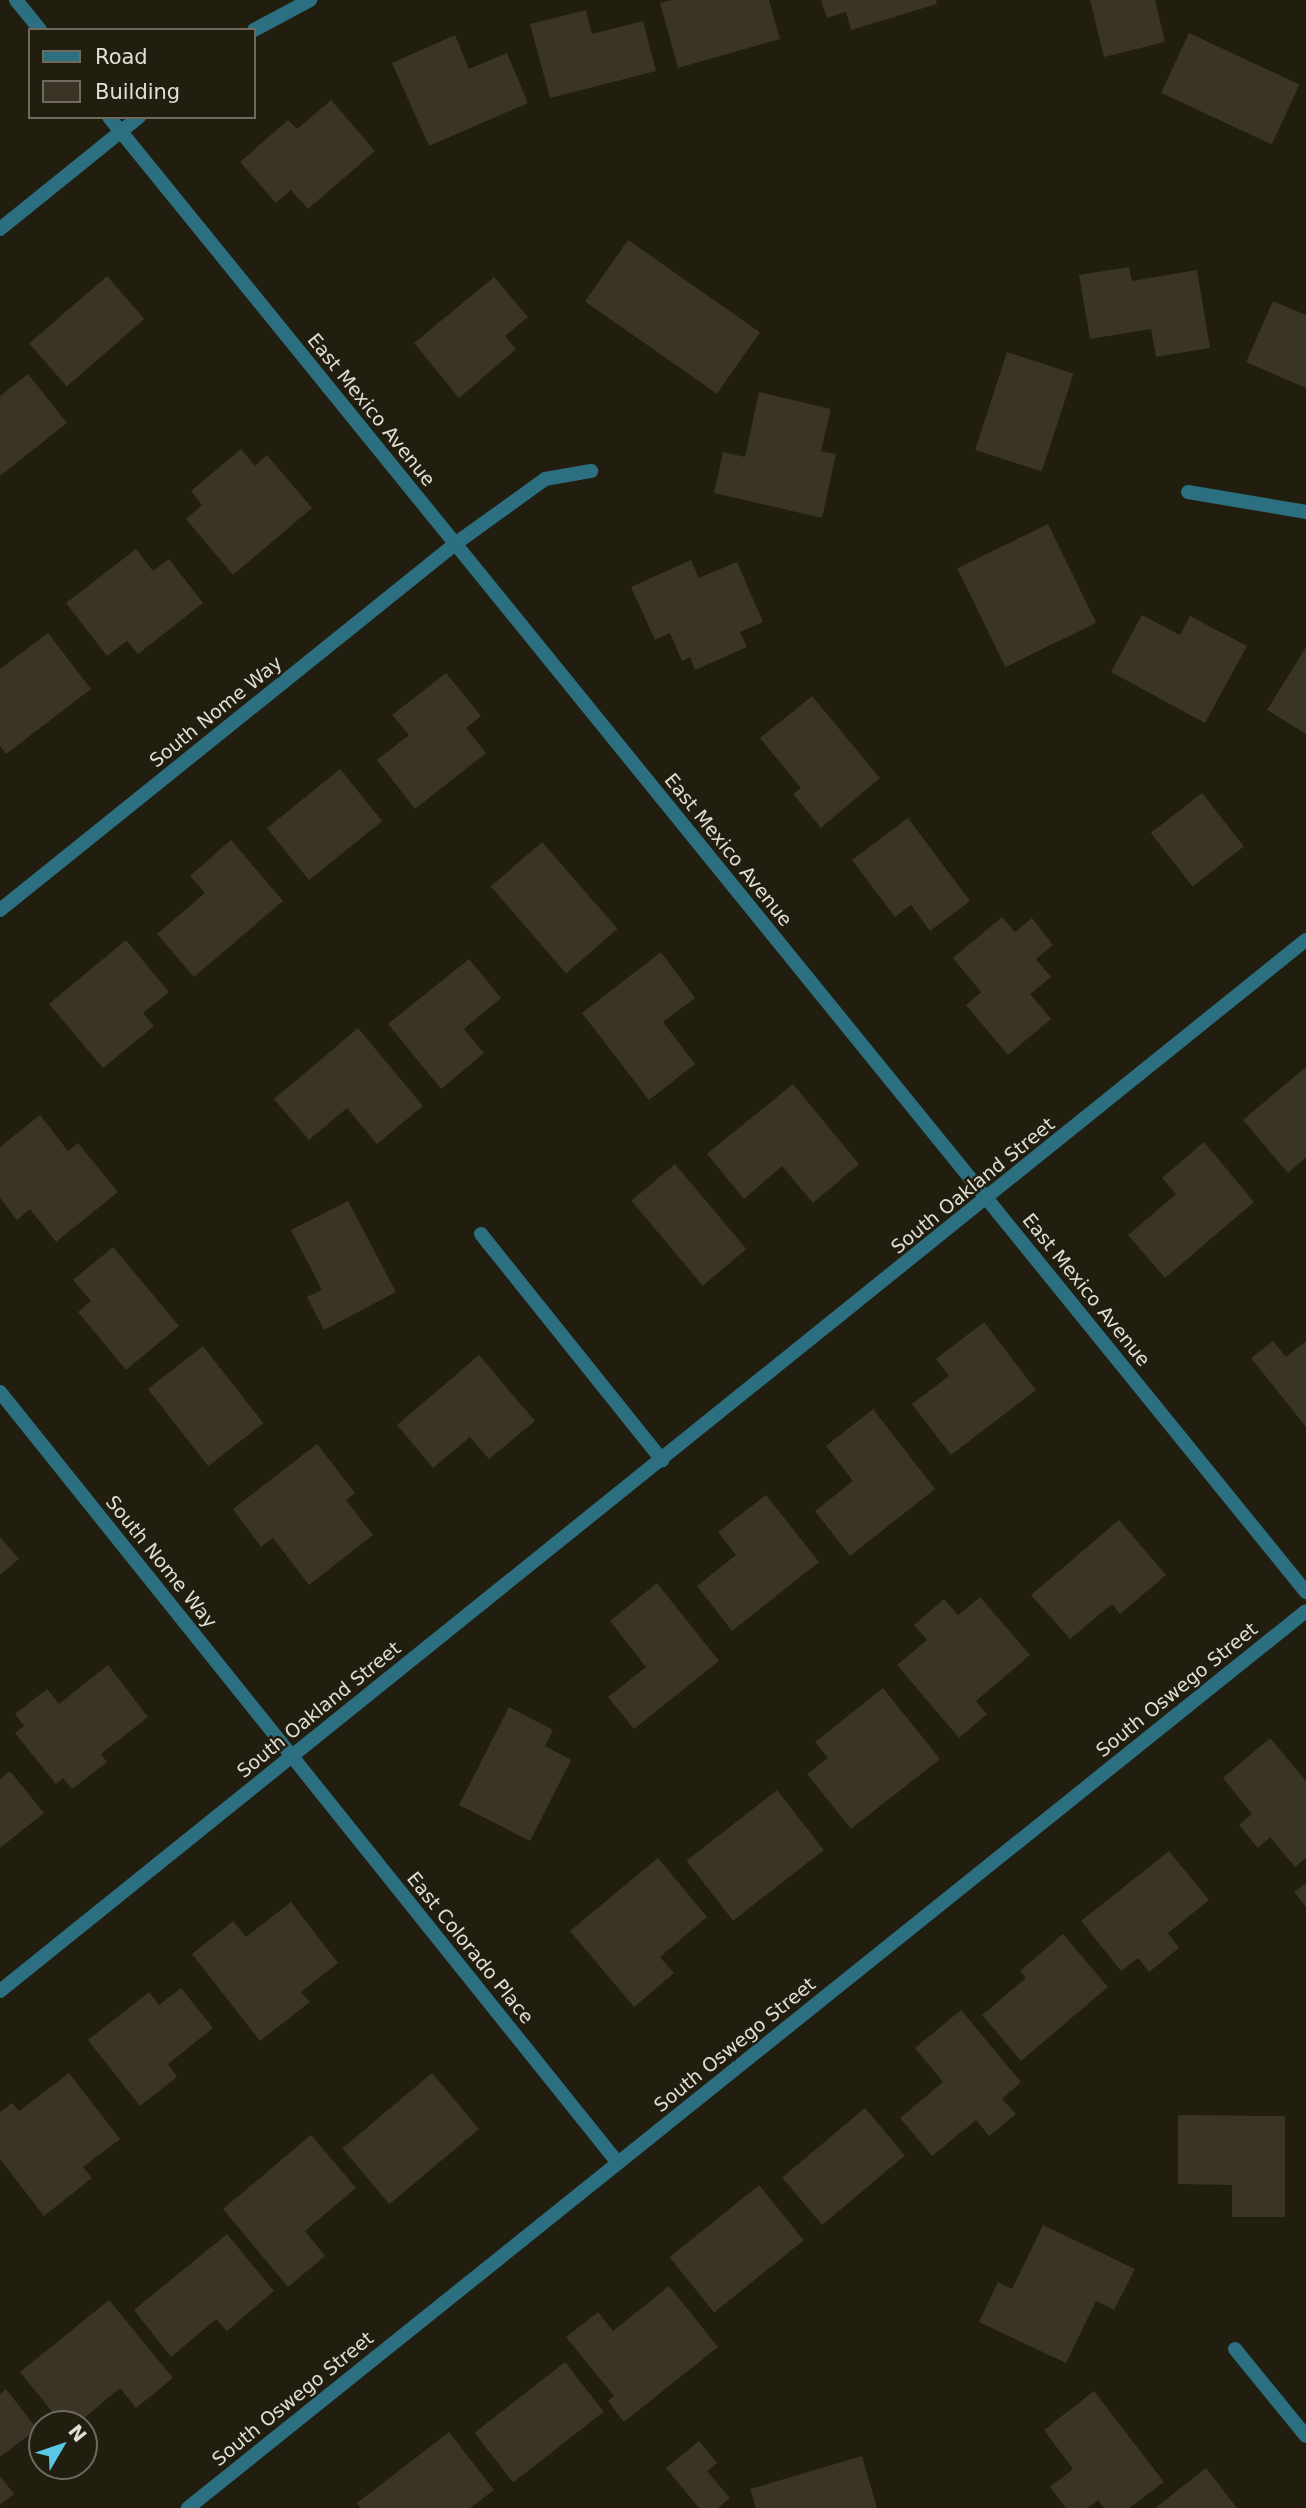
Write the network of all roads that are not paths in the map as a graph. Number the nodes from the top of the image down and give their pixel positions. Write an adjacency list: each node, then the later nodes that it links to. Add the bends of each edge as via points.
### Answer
1 (16, 0): 3 (street)
2 (310, 0): 4 (street)
3 (38, 28)
4 (256, 29)
5 (111, 119): 7 (street, East Mexico Avenue)
6 (137, 119): 7 (street)
7 (121, 132): 8 (street); 12 (street, East Mexico Avenue)
8 (0, 229)
9 (591, 471): 12 (street, South Nome Way, via 545,479)
10 (1188, 492): 11 (street)
11 (1306, 512)
12 (455, 544): 13 (street, South Nome Way); 15 (street, East Mexico Avenue)
13 (0, 910)
14 (1306, 940): 15 (street, South Oakland Street)
15 (987, 1199): 18 (street, South Oakland Street); 19 (street, East Mexico Avenue)
16 (481, 1234): 18 (street)
17 (0, 1392): 21 (street, South Nome Way)
18 (662, 1460): 21 (street, South Oakland Street)
19 (1306, 1592)
20 (1306, 1611): 23 (street, South Oswego Street)
21 (293, 1756): 22 (street, South Oakland Street); 23 (street, East Colorado Place)
22 (0, 1991)
23 (618, 2163): 26 (street, South Oswego Street)
24 (1235, 2349): 25 (street)
25 (1306, 2436)
26 (188, 2508)

